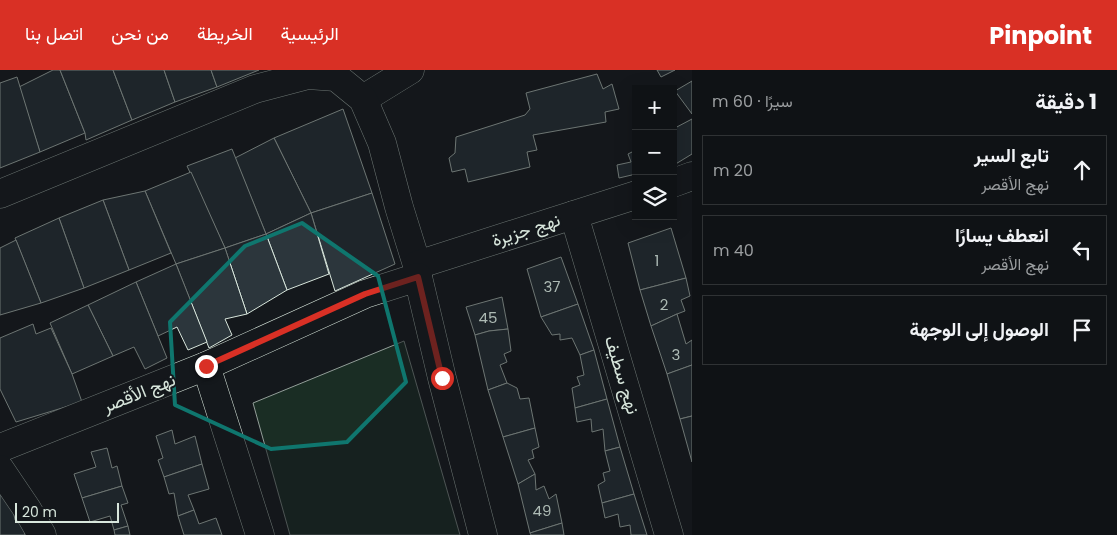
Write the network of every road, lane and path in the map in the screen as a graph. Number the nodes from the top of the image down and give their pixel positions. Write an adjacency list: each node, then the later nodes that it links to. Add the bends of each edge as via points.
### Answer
1 (410, 70): 2 (street)
2 (363, 99): 5 (street, via 336,77 308,75 255,89); 8 (street, via 382,143)
3 (692, 176): 4 (street)
4 (677, 182)
5 (0, 194)
6 (632, 196): 7 (street, نهج جزيرة)
7 (574, 215): 8 (street, نهج جزيرة); 15 (street, نهج سطيف)
8 (417, 271): 9 (street, نهج الأقصر); 14 (street)
9 (206, 366): 10 (street, نهج الأقصر); 13 (street)
10 (0, 448)
11 (0, 469): 12 (street)
12 (42, 535)
13 (260, 535)
14 (483, 535)
15 (669, 535)

